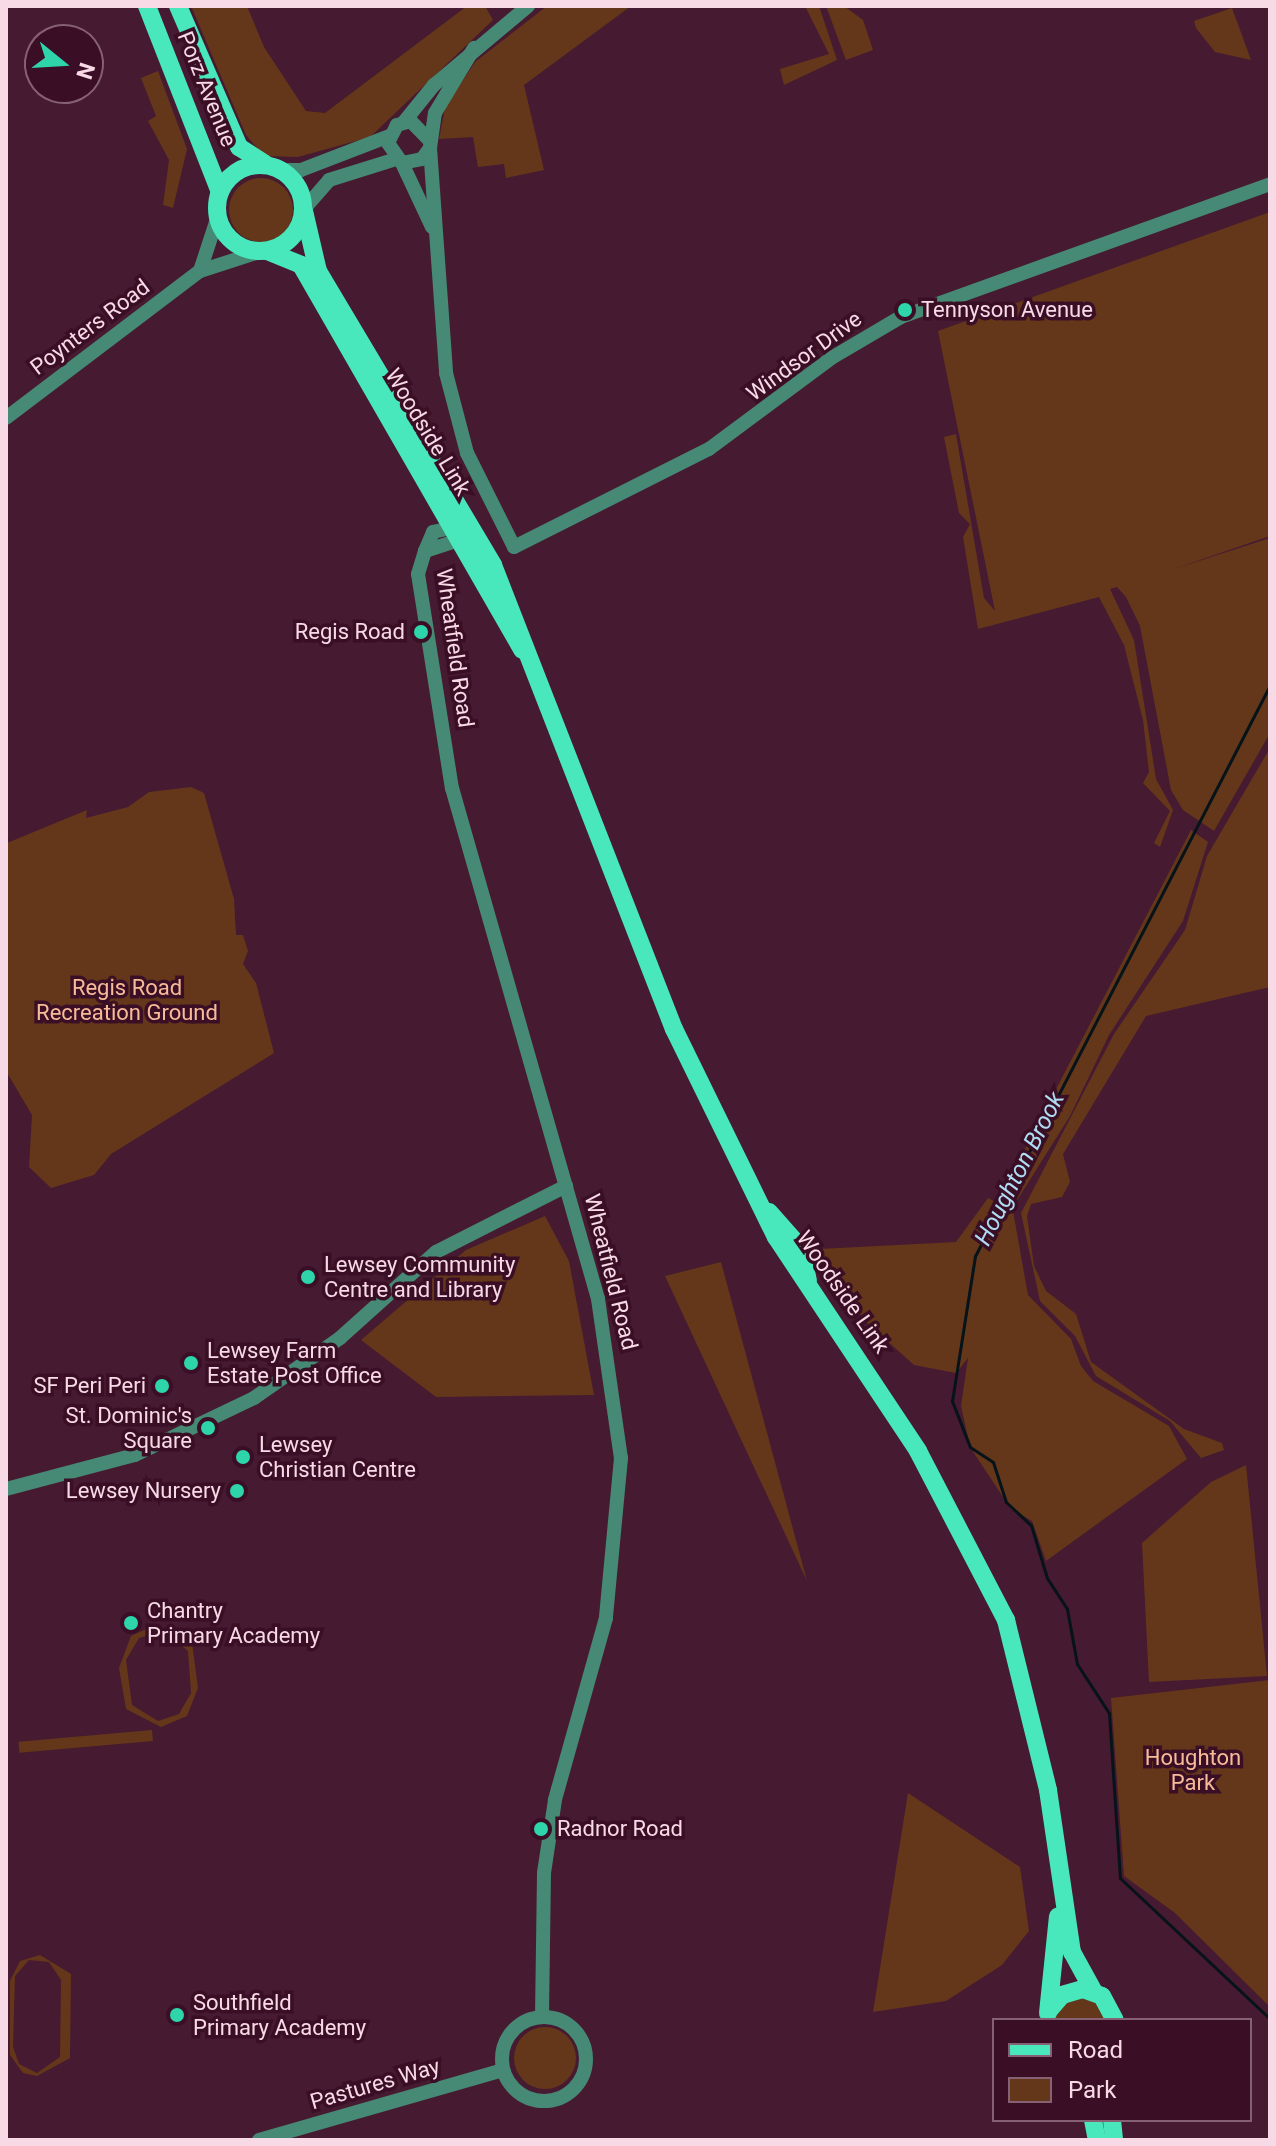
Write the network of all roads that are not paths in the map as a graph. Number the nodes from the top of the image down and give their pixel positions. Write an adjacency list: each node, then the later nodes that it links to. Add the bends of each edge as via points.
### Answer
1 (147, 6): 11 (main road, Porz Avenue)
2 (178, 6): 9 (main road, Porz Avenue, via 239,147)
3 (528, 6): 4 (street)
4 (474, 48): 5 (street); 7 (street, via 444,94)
5 (404, 122): 6 (street); 7 (street, via 424,128)
6 (389, 136): 8 (street); 9 (street)
7 (430, 144): 8 (street, via 416,163); 14 (street)
8 (399, 161): 12 (street, via 329,180); 14 (street)
9 (274, 167): 11 (main road, via 233,174); 12 (main road, via 298,186)
10 (1270, 184): 14 (street, Windsor Drive, via 901,317 833,357 709,449 514,547 467,453 446,373)
11 (220, 192): 13 (main road)
12 (304, 210): 15 (main road, via 288,241); 18 (main road, Woodside Link, via 318,271)
13 (218, 216): 15 (main road, via 229,238); 16 (street)
14 (437, 238)
15 (265, 251): 16 (street, Poynters Road); 18 (main road, Woodside Link, via 301,265)
16 (200, 271): 17 (street, Poynters Road)
17 (6, 418)
18 (463, 524): 19 (street, Wheatfield Road, via 452,542 425,551 418,574 452,788); 21 (main road, Woodside Link, via 513,642 528,655 674,1029 767,1210 801,1248 808,1280 952,1508 1006,1620 1040,1748)
19 (566, 1186): 20 (street, via 436,1252 340,1338 254,1398 135,1455); 23 (street, Wheatfield Road, via 611,1357 619,1527 606,1618 555,1800 544,1873)
20 (6, 1489)
21 (1059, 1870): 22 (main road, Woodside Link, via 1075,1965); 24 (main road, Woodside Link, via 1056,1978)
22 (1094, 1992): 24 (main road, Woodside Link, via 1072,1990); 25 (main road, Woodside Link)
23 (542, 2016): 26 (street, via 510,2034); 26 (street, via 565,2022 581,2039 585,2063 576,2086 556,2099 529,2098)
24 (1047, 2016)
25 (1114, 2018)
26 (503, 2070): 27 (street, Pastures Way)
27 (259, 2140)

